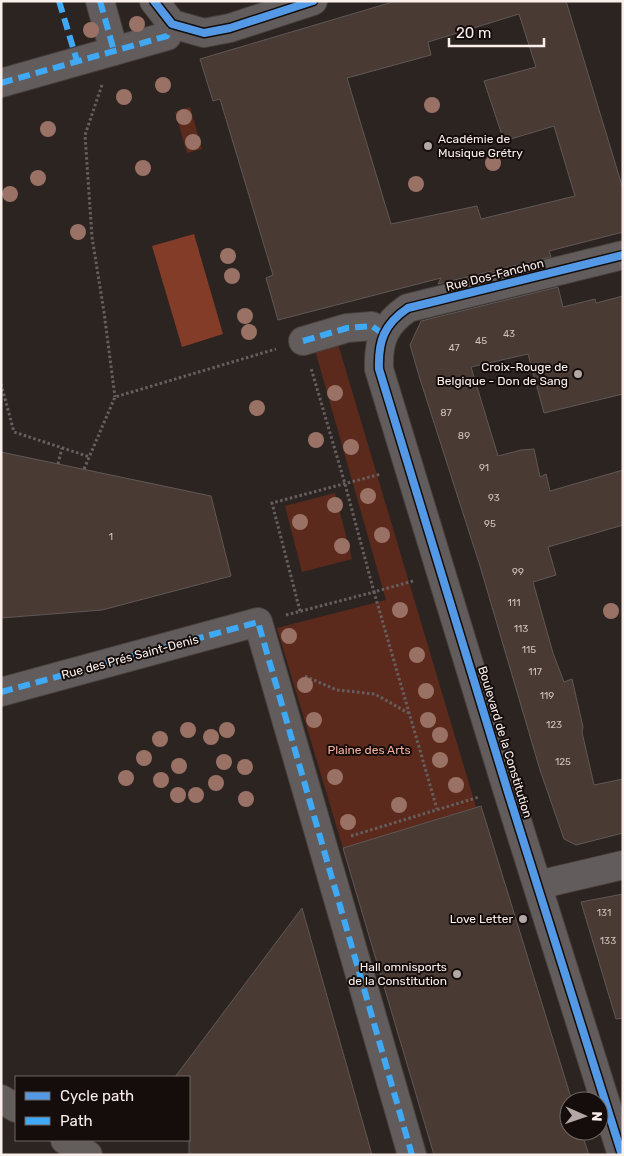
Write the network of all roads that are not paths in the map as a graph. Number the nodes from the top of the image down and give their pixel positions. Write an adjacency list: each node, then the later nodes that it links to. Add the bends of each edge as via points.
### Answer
1 (100, 1): 5 (street)
2 (154, 1): 4 (street)
3 (313, 1): 4 (street, via 230,28 204,33)
4 (172, 24): 5 (street, via 167,36)
5 (114, 51): 6 (street)
6 (1, 83)
7 (623, 255): 8 (street, Rue Dos-Fanchon, via 408,308 396,316)
8 (383, 334): 9 (street, via 372,326 347,328); 12 (street, Boulevard de la Constitution, via 378,350 379,369)
9 (303, 341)
10 (1, 692): 17 (street, Rue des Prés Saint-Denis, via 258,622)
11 (623, 865): 12 (street)
12 (538, 885): 18 (street, Boulevard de la Constitution)
13 (1, 1099): 14 (main road)
14 (15, 1107)
15 (67, 1141): 16 (main road)
16 (88, 1155)
17 (412, 1155)
18 (622, 1155)

